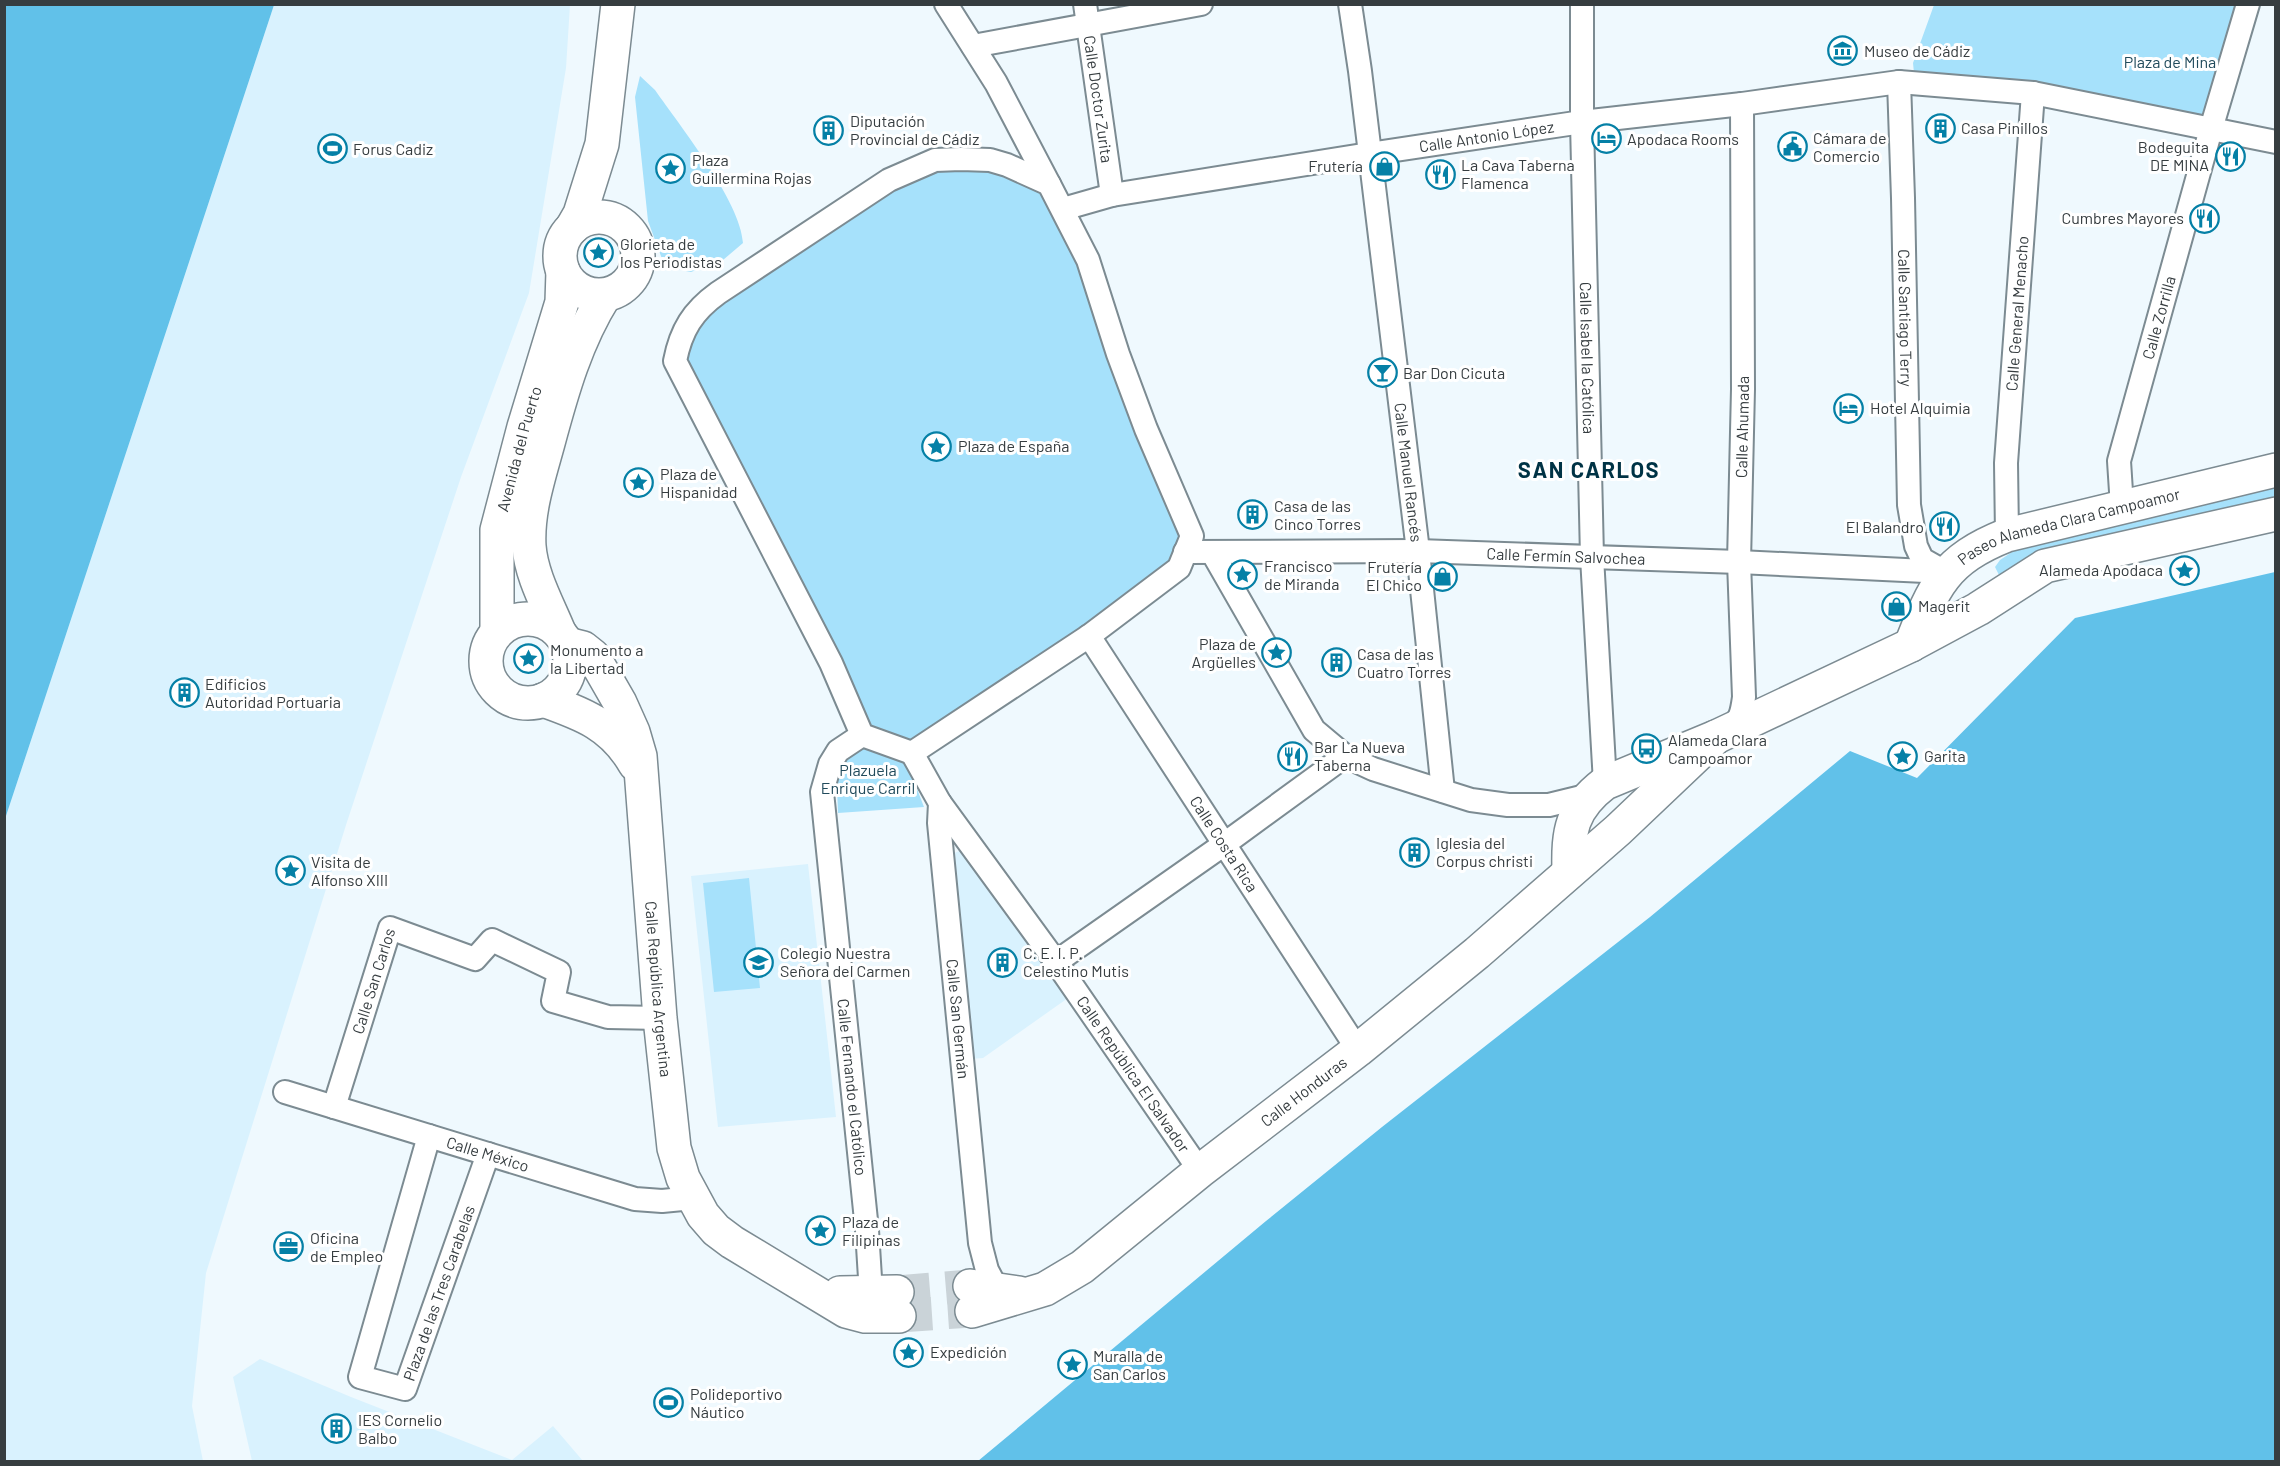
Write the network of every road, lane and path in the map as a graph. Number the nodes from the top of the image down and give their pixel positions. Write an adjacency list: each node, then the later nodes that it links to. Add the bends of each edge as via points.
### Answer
1 (618, 4): 15 (street)
2 (1201, 4): 7 (street)
3 (1350, 4): 16 (street, Calle Manuel Rancés)
4 (1582, 4): 12 (street, Calle Isabel la Católica)
5 (2248, 4): 13 (street)
6 (951, 5): 8 (street)
7 (1086, 15): 8 (street); 18 (street, Calle Doctor Zurita)
8 (973, 46): 17 (street)
9 (1907, 83): 10 (street); 11 (street, Calle Antonio López); 33 (street, Calle Santiago Terry, via 1904,210 1909,505 1922,558)
10 (2033, 93): 13 (street); 27 (street, Calle General Menacho, via 2006,463)
11 (1742, 105): 12 (street, Calle Antonio López); 32 (street, Calle Ahumada)
12 (1582, 122): 16 (street, Calle Antonio López); 31 (street, Calle Isabel la Católica)
13 (2211, 129): 14 (street); 25 (street, Calle Zorrilla, via 2119,461)
14 (2276, 142)
15 (602, 144): 20 (street, via 611,191); 21 (street)
16 (1369, 154): 18 (street, Calle Antonio López); 28 (street, Calle Manuel Rancés)
17 (1049, 184): 19 (street); 39 (street, via 990,160 935,160 914,168 882,185 704,303 693,315 678,350 675,361 831,663)
18 (1112, 195): 19 (street, Calle Antonio López)
19 (1063, 209): 29 (street, via 1088,260 1146,429 1192,536)
20 (623, 225): 21 (street, via 591,218); 23 (street, via 636,243 637,264 626,284)
21 (572, 228): 22 (street, via 561,246)
22 (563, 271): 23 (street, via 582,291); 34 (street, Avenida del Puerto, via 562,302 497,530)
23 (605, 295): 36 (street, Avenida del Puerto, via 574,354 533,499 529,547 534,569)
24 (2276, 470): 25 (street, Paseo Alameda Clara Campoamor)
25 (2122, 507): 27 (street, Paseo Alameda Clara Campoamor)
26 (2276, 514): 37 (street, Paseo Alameda Clara Campoamor, via 2045,566 1978,609)
27 (2007, 535): 33 (street, Paseo Alameda Clara Campoamor, via 1982,545)
28 (1418, 551): 30 (street, Calle Fermín Salvochea); 31 (street, Calle Fermín Salvochea); 45 (street, Calle Manuel Rancés)
29 (1185, 552): 30 (street, Calle Fermín Salvochea); 35 (street, via 1179,568)
30 (1212, 552): 42 (street, via 1314,730)
31 (1592, 557): 32 (street, Calle Fermín Salvochea); 44 (street, Calle Isabel la Católica)
32 (1739, 562): 33 (street, Calle Fermín Salvochea); 40 (street, Calle Ahumada, via 1742,709 1737,723)
33 (1946, 572): 37 (street, Paseo Alameda Clara Campoamor, via 1925,608)
34 (497, 632): 36 (street, via 518,620 531,619 541,620); 38 (street, via 486,651 486,670 494,686 515,701)
35 (1089, 636): 41 (street); 47 (street, Calle Costa Rica)
36 (563, 638): 38 (street, via 570,653 570,670 555,693); 43 (street, Calle República Argentina, via 593,656 604,675 633,732)
37 (1911, 645): 40 (street, Paseo Alameda Clara Campoamor)
38 (543, 700): 43 (street, Calle República Argentina, via 594,720 614,735)
39 (862, 735): 41 (street); 58 (street, Calle Fernando el Católico, via 838,751 822,792 867,1230)
40 (1716, 737): 44 (street, Paseo Alameda Clara Campoamor); 48 (street, Paseo Alameda Clara Campoamor)
41 (912, 753): 46 (street, Calle San Germán)
42 (1345, 756): 45 (street); 47 (street)
43 (641, 776): 50 (street, Calle República Argentina)
44 (1597, 789): 45 (street, via 1549,805 1508,805); 48 (street, via 1576,816 1569,839)
45 (1443, 791)
46 (940, 803): 49 (street, Calle República El Salvador); 59 (street, Calle San Germán, via 980,1243)
47 (1223, 845): 49 (street); 51 (street, Calle Costa Rica)
48 (1569, 871): 51 (street, Calle Honduras, via 1477,953)
49 (1056, 962): 56 (street, Calle República El Salvador)
50 (660, 1018): 53 (street, Calle San Carlos, via 608,1017 553,1000 559,972 492,940 475,959 390,928); 57 (street, Calle República Argentina, via 674,1148)
51 (1358, 1050): 56 (street, Calle Honduras)
52 (285, 1092): 53 (street, Calle México)
53 (334, 1107): 54 (street, Calle México)
54 (429, 1136): 55 (street, Calle México); 55 (street, Plaza de las Tres Carabelas, via 360,1377 405,1389)
55 (488, 1154): 57 (street, Calle México, via 635,1199)
56 (1200, 1171): 59 (street, Calle Honduras, via 1062,1280)
57 (693, 1198): 58 (street, via 716,1230 732,1242 846,1311 865,1316)
58 (889, 1295)
59 (992, 1295)

